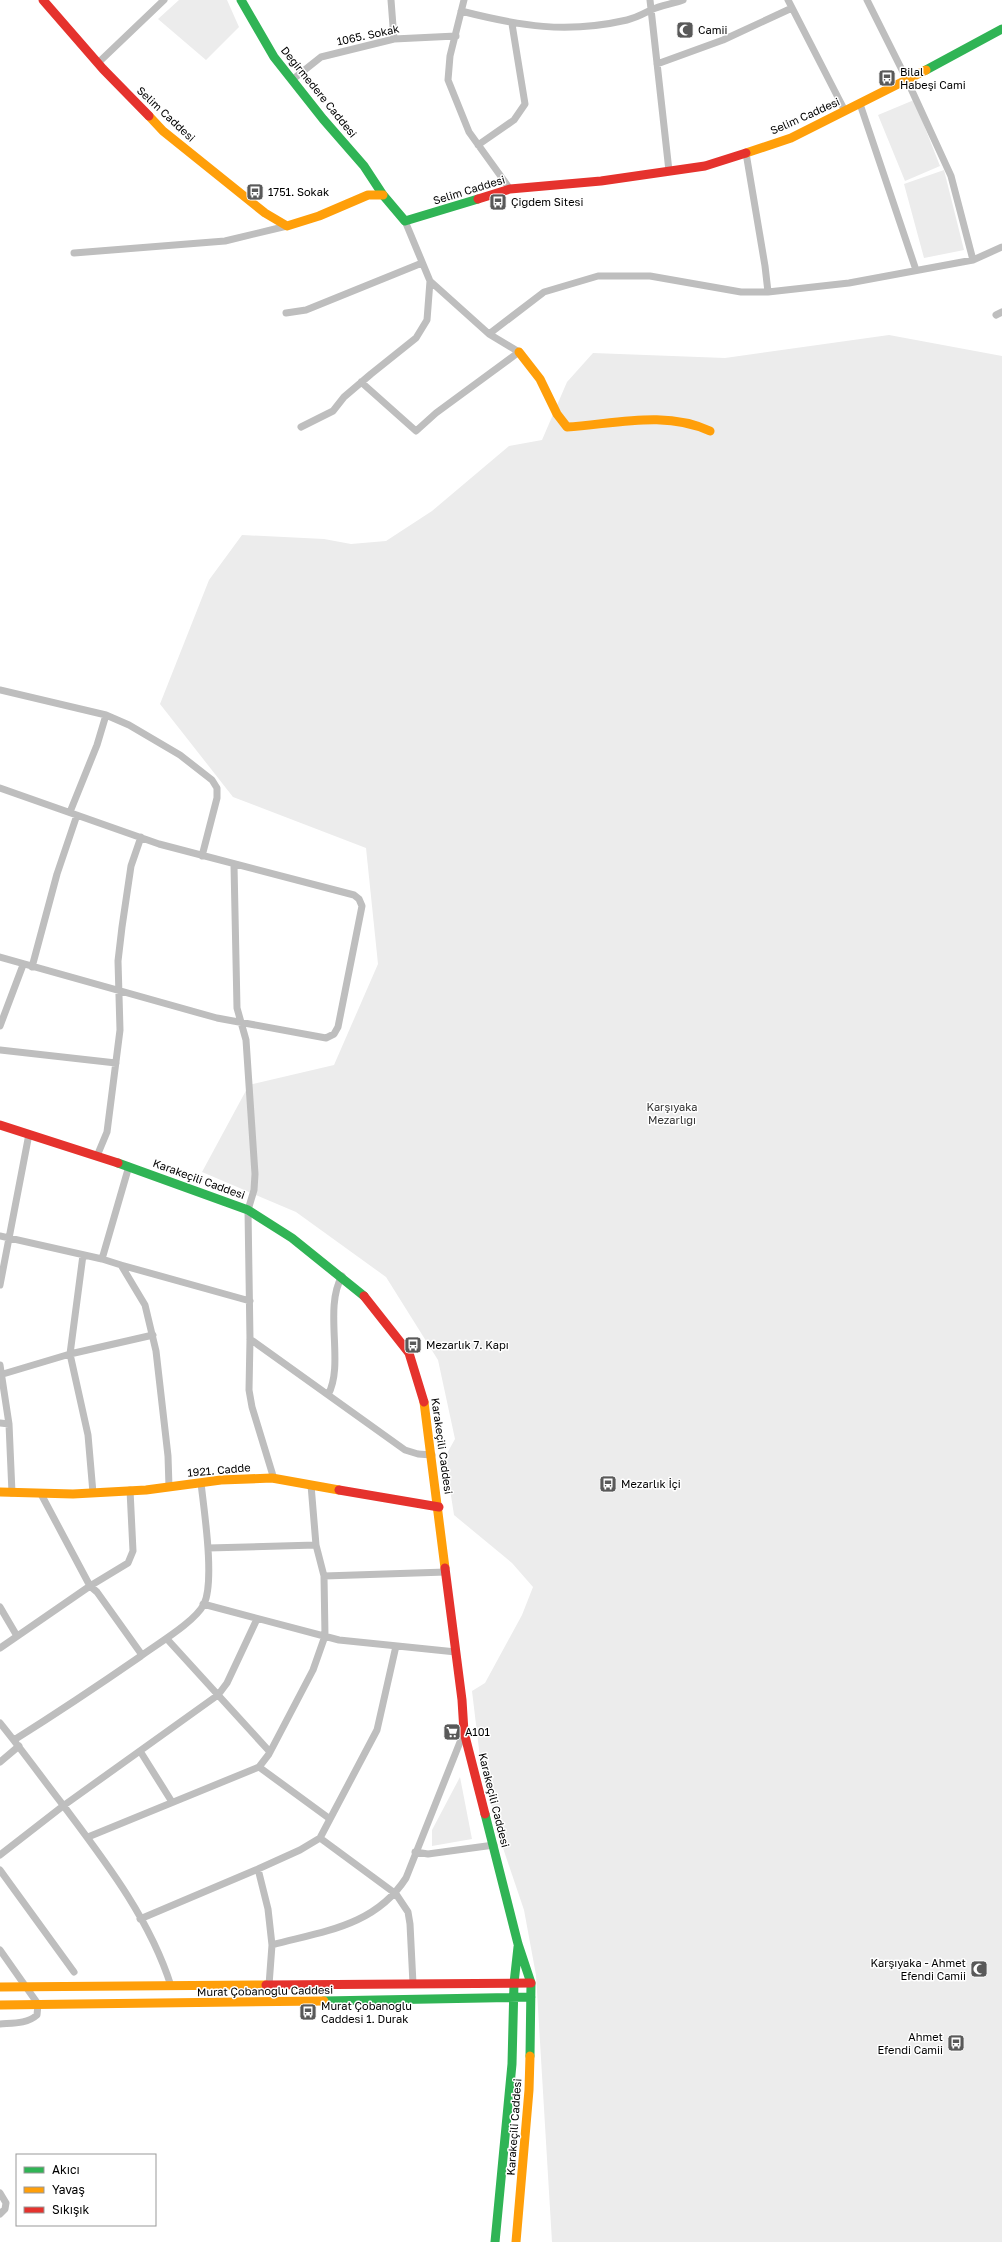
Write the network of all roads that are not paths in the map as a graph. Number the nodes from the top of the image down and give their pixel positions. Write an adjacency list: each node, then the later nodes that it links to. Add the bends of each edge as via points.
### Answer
1 (43, 0): 17 (main road, Selim Caddesi)
2 (164, 0): 17 (street)
3 (241, 0): 19 (main road, Değirmedere Caddesi, via 274,57)
4 (392, 0): 16 (street)
5 (464, 0): 12 (street)
6 (650, 0): 11 (street)
7 (683, 0): 11 (street)
8 (788, 0): 10 (street)
9 (867, 0): 20 (street)
10 (792, 8): 18 (street, via 723,40); 22 (street)
11 (652, 10): 13 (street, via 626,21 592,26 544,28); 18 (street)
12 (461, 12): 13 (street); 15 (street)
13 (512, 24): 23 (street, via 525,104 514,120)
14 (1002, 29): 20 (main road, Selim Caddesi)
15 (456, 36): 16 (street, 1065. Sokak); 23 (street, via 450,56 448,80 469,132)
16 (394, 39): 19 (street, 1065. Sokak, via 321,57)
17 (98, 64): 29 (main road, Selim Caddesi, via 164,131 266,213)
18 (658, 64): 25 (street)
19 (292, 80): 27 (main road, Değirmedere Caddesi, via 364,166)
20 (907, 80): 21 (main road, Selim Caddesi); 32 (street, via 951,176)
21 (860, 104): 22 (main road, Selim Caddesi); 34 (street)
22 (845, 111): 24 (main road, Selim Caddesi, via 791,138)
23 (478, 145): 26 (street)
24 (746, 152): 25 (main road, Selim Caddesi, via 705,166); 36 (street)
25 (669, 171): 26 (main road, Selim Caddesi, via 601,181)
26 (510, 189): 28 (main road, Selim Caddesi)
27 (383, 195): 28 (main road); 29 (main road, via 368,195 319,216)
28 (405, 221): 33 (street)
29 (287, 226): 31 (street, via 225,241)
30 (1002, 247): 32 (street)
31 (74, 253)
32 (973, 260): 34 (street)
33 (422, 263): 35 (street); 37 (street, via 306,310)
34 (916, 270): 36 (street, via 849,283)
35 (430, 281): 38 (street); 40 (street, via 427,320 416,338)
36 (768, 292): 38 (street, via 741,292 650,276 598,276 544,292)
37 (286, 313)
38 (489, 334): 39 (street)
39 (519, 352): 40 (street, via 436,413 416,431); 42 (main road, via 532,366 547,390 560,421 567,426 642,420 700,424)
40 (361, 382): 41 (street, via 333,411)
41 (301, 427)
42 (710, 431)
43 (0, 690): 44 (street)
44 (106, 715): 46 (street); 48 (street, via 150,736 180,755 215,784 217,798)
45 (0, 788): 46 (street)
46 (73, 813): 47 (street); 52 (street)
47 (141, 837): 48 (street); 53 (street, via 131,866 122,927 118,961)
48 (202, 856): 49 (street)
49 (234, 865): 54 (street, via 237,1008); 54 (street, via 354,895 362,906 338,1027 334,1034 326,1038)
50 (0, 957): 51 (street)
51 (23, 965): 52 (street); 55 (street)
52 (32, 967): 53 (street)
53 (119, 991): 54 (street); 57 (street, via 120,1030)
54 (243, 1024): 62 (street, via 255,1174 254,1190)
55 (0, 1026)
56 (0, 1050): 57 (street)
57 (116, 1063): 60 (street, via 107,1132)
58 (0, 1125): 59 (main road, Karakeçili Caddesi)
59 (29, 1134): 60 (main road, Karakeçili Caddesi); 64 (street)
60 (97, 1156): 61 (main road, Karakeçili Caddesi)
61 (129, 1166): 62 (main road, Karakeçili Caddesi); 66 (street)
62 (248, 1210): 68 (main road, Karakeçili Caddesi, via 292,1238); 70 (street)
63 (0, 1236): 64 (street)
64 (8, 1238): 65 (street); 69 (street)
65 (83, 1254): 66 (street); 73 (street)
66 (102, 1260): 67 (street)
67 (121, 1265): 70 (street); 71 (street, via 145,1305)
68 (342, 1276): 76 (street, via 334,1300 333,1378); 79 (main road, Karakeçili Caddesi, via 366,1297 409,1353 425,1404)
69 (0, 1286)
70 (250, 1301): 72 (street)
71 (153, 1335): 73 (street); 83 (street)
72 (250, 1339): 76 (street); 80 (street, via 249,1390)
73 (70, 1354): 75 (street); 87 (street, via 88,1435)
74 (0, 1365): 75 (street)
75 (3, 1374): 78 (street)
76 (328, 1395): 79 (street, via 405,1450)
77 (0, 1424): 78 (street)
78 (9, 1424): 86 (street)
79 (432, 1455): 89 (main road, Karakeçili Caddesi)
80 (274, 1479): 81 (main road, 1921. Cadde); 82 (main road, 1921. Cadde)
81 (201, 1483): 83 (main road, 1921. Cadde); 91 (street)
82 (311, 1485): 89 (main road, 1921. Cadde); 90 (street)
83 (169, 1487): 84 (main road, 1921. Cadde)
84 (130, 1490): 87 (main road, 1921. Cadde); 94 (street, via 133,1551 128,1563)
85 (0, 1492): 86 (main road, 1921. Cadde)
86 (12, 1493): 88 (main road, 1921. Cadde)
87 (93, 1493): 88 (main road, 1921. Cadde)
88 (41, 1494): 94 (street)
89 (439, 1507): 92 (main road, Karakeçili Caddesi)
90 (316, 1545): 91 (street); 93 (street)
91 (208, 1548): 95 (street)
92 (446, 1572): 93 (street); 103 (main road, Karakeçili Caddesi)
93 (324, 1576): 99 (street)
94 (90, 1586): 98 (street); 104 (street)
95 (204, 1604): 97 (street); 100 (street)
96 (0, 1607): 98 (street)
97 (257, 1619): 99 (street); 105 (street, via 227,1683)
98 (17, 1636): 102 (street)
99 (325, 1636): 101 (street, via 339,1640); 111 (street, via 313,1670)
100 (168, 1639): 104 (street); 105 (street)
101 (396, 1646): 103 (street); 116 (street, via 377,1730)
102 (0, 1648)
103 (456, 1652): 107 (main road, Karakeçili Caddesi)
104 (142, 1655): 108 (street)
105 (218, 1695): 110 (street); 111 (street)
106 (0, 1723): 108 (street)
107 (464, 1732): 119 (main road, Karakeçili Caddesi); 120 (street)
108 (14, 1740): 109 (street)
109 (19, 1746): 112 (street); 115 (street)
110 (140, 1751): 114 (street); 115 (street)
111 (270, 1752): 113 (street)
112 (0, 1762)
113 (259, 1768): 114 (street); 116 (street)
114 (172, 1802): 117 (street)
115 (63, 1806): 117 (street); 121 (street)
116 (330, 1819): 118 (street)
117 (88, 1837): 125 (street)
118 (320, 1838): 122 (street); 124 (street)
119 (494, 1845): 120 (street, via 428,1854); 126 (main road, Karakeçili Caddesi)
120 (415, 1852): 124 (street, via 406,1878)
121 (0, 1855)
122 (258, 1869): 125 (street); 127 (street, via 268,1909)
123 (0, 1870): 129 (street)
124 (396, 1894): 127 (street, via 379,1909 354,1923); 132 (street, via 406,1908 410,1924)
125 (140, 1919): 133 (street, via 161,1956)
126 (518, 1944): 130 (main road, Karakeçili Caddesi); 131 (main road, Karakeçili Caddesi)
127 (272, 1945): 134 (street)
128 (0, 1950): 136 (street)
129 (74, 1972)
130 (514, 1983): 131 (main road, Murat Çobanoğlu Caddesi); 132 (main road, Murat Çobanoğlu Caddesi); 137 (main road, Karakeçili Caddesi)
131 (531, 1983): 138 (main road, Karakeçili Caddesi)
132 (413, 1984): 134 (main road, Murat Çobanoğlu Caddesi)
133 (171, 1986): 134 (main road, Murat Çobanoğlu Caddesi); 136 (main road, Murat Çobanoğlu Caddesi)
134 (268, 1986)
135 (0, 1987): 136 (main road, Murat Çobanoğlu Caddesi)
136 (27, 1987): 140 (street)
137 (513, 1997): 138 (main road, Murat Çobanoğlu Caddesi); 140 (main road, Murat Çobanoğlu Caddesi, via 201,2004); 144 (main road, Karakeçili Caddesi, via 512,2064)
138 (531, 1997): 145 (main road, Karakeçili Caddesi, via 529,2090)
139 (0, 2004): 140 (main road, Murat Çobanoğlu Caddesi)
140 (38, 2004): 141 (street, via 37,2015 31,2020)
141 (0, 2024)
142 (0, 2193): 143 (street, via 6,2203)
143 (0, 2214)
144 (495, 2242)
145 (516, 2242)

